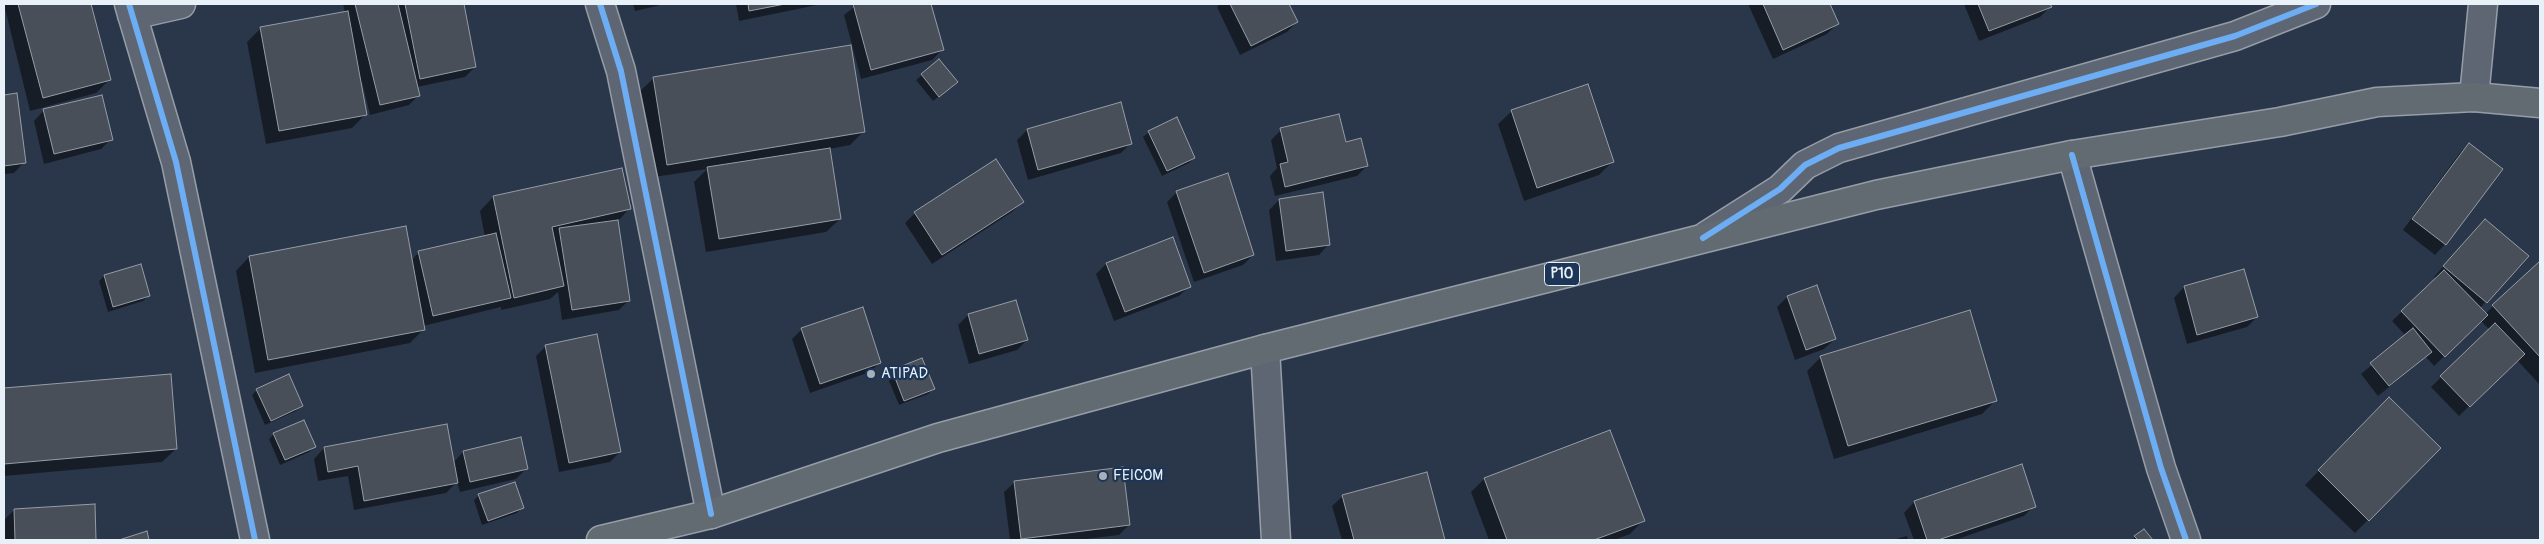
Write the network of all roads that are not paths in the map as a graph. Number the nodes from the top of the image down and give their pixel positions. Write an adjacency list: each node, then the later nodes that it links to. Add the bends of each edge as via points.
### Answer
1 (180, 4): 5 (street)
2 (600, 4): 11 (street, via 621,71)
3 (2316, 4): 9 (street, via 2236,36 1838,148 1805,165 1780,189)
4 (2483, 4): 6 (street)
5 (131, 10): 12 (street, via 176,162)
6 (2474, 97): 7 (main road, P10); 8 (main road, P10, via 2378,102 2280,122)
7 (2540, 103)
8 (2072, 155): 9 (main road, P10, via 1876,195); 15 (street, via 2161,468)
9 (1702, 238): 10 (main road, P10)
10 (1265, 349): 11 (main road, P10, via 938,438); 14 (street)
11 (711, 514): 13 (main road, P10)
12 (255, 540)
13 (601, 540)
14 (1276, 540)
15 (2186, 540)

